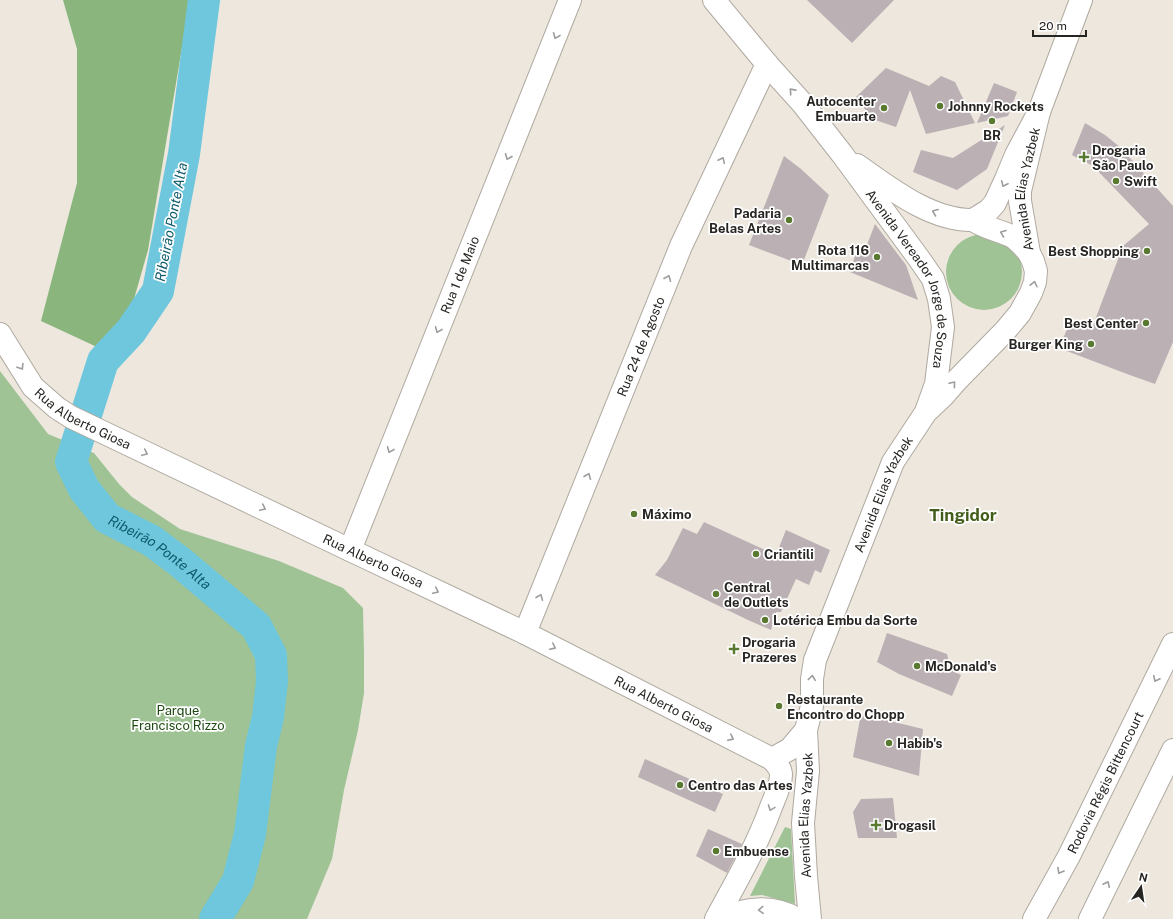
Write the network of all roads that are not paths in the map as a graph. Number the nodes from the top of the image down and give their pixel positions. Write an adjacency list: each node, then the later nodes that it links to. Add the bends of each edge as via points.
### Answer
1 (570, 0): 11 (main road, Rua 1 de Maio, one-way to 11)
2 (714, 0): 4 (main road, Avenida Vereador Jorge de Souza)
3 (1081, 0): 5 (main road, Avenida Elias Yazbek)
4 (767, 64): 6 (main road, Avenida Vereador Jorge de Souza, one-way to 4, via 803,104); 12 (main road, Rua 24 de Agosto, one-way to 4, via 681,246)
5 (1039, 112): 7 (main road, Avenida Elias Yazbek, one-way to 7, via 995,203); 8 (main road, Avenida Elias Yazbek, via 1020,191)
6 (842, 154): 7 (main road, Avenida Vereador Jorge de Souza, one-way to 6, via 956,219 909,200); 10 (main road, Avenida Vereador Jorge de Souza, via 933,279 943,327 936,384)
7 (973, 220): 8 (main road, one-way to 7, via 1012,237)
8 (1029, 253): 10 (main road, Avenida Elias Yazbek, one-way to 8, via 1005,331 1023,308 1035,282 1036,271)
9 (0, 334): 11 (main road, Rua Alberto Giosa, one-way to 11, via 33,387 71,418)
10 (926, 412): 14 (main road, Avenida Elias Yazbek, one-way to 10, via 812,706 815,660 893,462)
11 (350, 550): 12 (main road, Rua Alberto Giosa, one-way to 12)
12 (525, 633): 16 (main road, Rua Alberto Giosa, one-way to 16)
13 (1173, 644): 21 (main road, Rodovia Régis Bittencourt, one-way to 21, via 1069,856)
14 (806, 730): 16 (main road, via 790,749); 20 (main road, Avenida Elias Yazbek, via 808,771 803,823)
15 (1173, 750): 22 (main road, one-way to 15)
16 (772, 759): 17 (main road, Avenida Elias Yazbek, one-way to 17, via 781,774 778,786 755,846)
17 (716, 919)
18 (725, 919): 19 (main road, one-way to 18, via 765,909 741,912)
19 (797, 919)
20 (810, 919)
21 (1034, 919)
22 (1090, 919)

